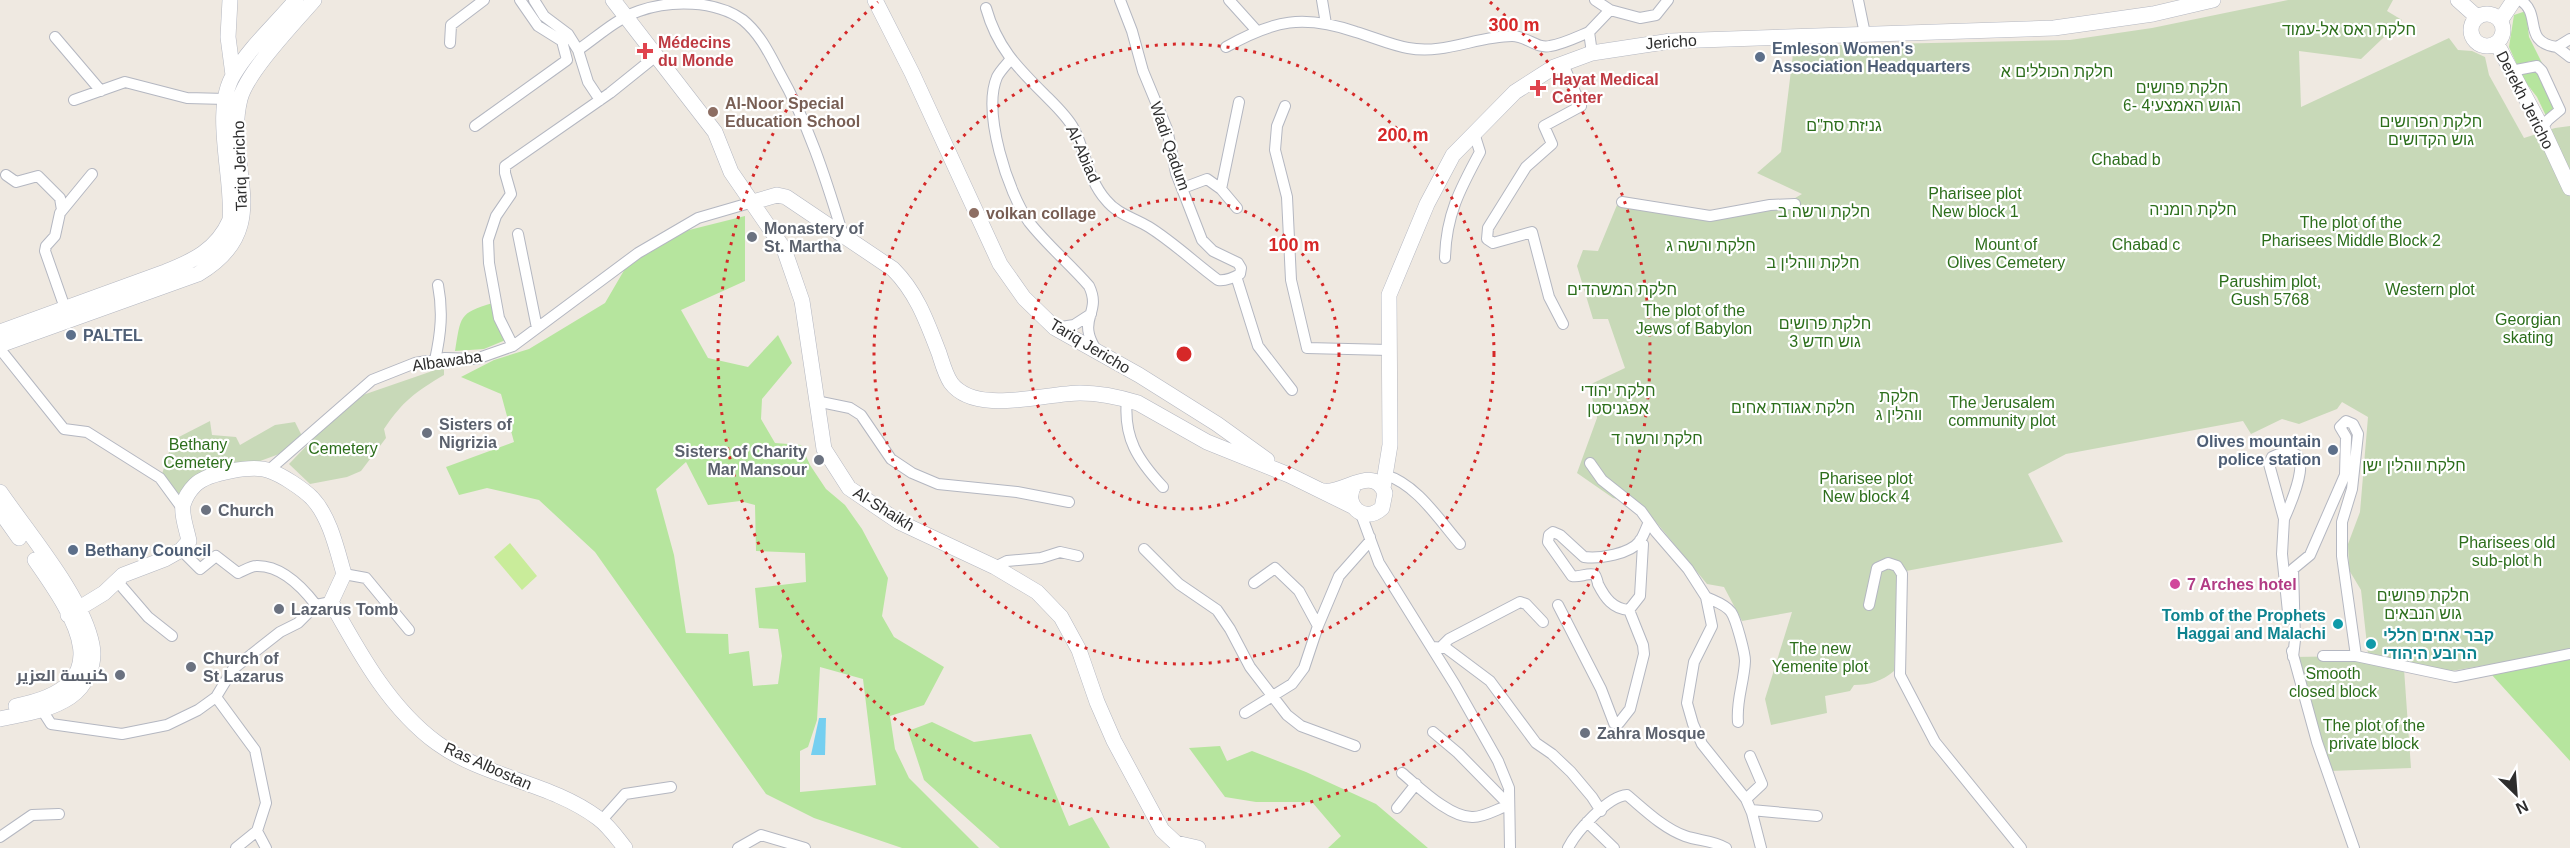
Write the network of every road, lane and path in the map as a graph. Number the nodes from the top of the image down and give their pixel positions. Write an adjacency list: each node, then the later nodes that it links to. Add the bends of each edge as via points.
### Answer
1 (230, 0): 42 (main road, via 228,37)
2 (296, 0): 39 (main road, Tariq Jericho)
3 (314, 0): 39 (main road, Tariq Jericho)
4 (484, 0): 30 (street, via 451,25)
5 (520, 0): 49 (street, via 538,26 562,41 567,60)
6 (534, 0): 34 (street, via 544,16 568,34)
7 (613, 0): 21 (main road, Al-Shaikh)
8 (874, 0): 71 (main road, Tariq Jericho, via 1000,264 1024,298)
9 (1120, 0): 54 (street, Wadi Qadum, via 1167,129)
10 (1229, 0): 25 (street)
11 (1322, 0): 24 (street)
12 (1595, 0): 20 (street)
13 (1668, 0): 20 (street, via 1656,15 1640,18)
14 (1858, 0): 27 (street)
15 (2213, 0): 27 (main road, Jericho, via 2153,14 2054,28)
16 (2458, 0): 22 (main road)
17 (2514, 0): 23 (main road)
18 (2520, 0): 33 (street, via 2530,10 2535,36 2543,44)
19 (986, 8): 38 (street, Al-Abiad, via 993,33)
20 (1610, 10): 26 (street)
21 (625, 17): 34 (street); 36 (main road, Al-Shaikh); 62 (street, via 657,5 690,1 720,8 742,19 762,40 794,97 818,154)
22 (2477, 17): 23 (main road, via 2487,14); 31 (main road, via 2471,24 2472,38 2480,46)
23 (2500, 21): 31 (main road, via 2503,35)
24 (1326, 24): 25 (street, via 1299,20); 26 (street, via 1410,49 1432,50 1513,36 1538,46 1551,46)
25 (1257, 31): 32 (street)
26 (1589, 32): 35 (street)
27 (1865, 33): 35 (main road, Jericho, via 1671,41)
28 (55, 37): 43 (street)
29 (2570, 39): 33 (street)
30 (450, 43)
31 (2497, 44): 41 (main road, Derekh Jericho)
32 (1226, 47)
33 (2557, 47): 37 (street)
34 (578, 50): 46 (street, via 588,82)
35 (1592, 53): 40 (main road, Jericho)
36 (656, 56): 46 (street); 57 (main road, Al-Shaikh, via 715,132 731,172)
37 (2570, 57)
38 (1011, 59): 65 (street, Al-Abiad, via 1068,120 1094,180 1111,206 1150,228 1218,280); 68 (street, via 997,76 993,90 994,118 1006,177 1029,222 1089,286 1094,296)
39 (254, 60): 42 (main road, Tariq Jericho); 74 (main road, Tariq Jericho, via 236,122 243,208 241,230 229,249 198,274)
40 (1563, 64): 51 (main road, Jericho, via 1515,92); 69 (street, via 1581,106 1544,126 1552,144 1526,167 1488,228 1487,239 1493,243 1532,232 1549,297)
41 (2511, 71): 50 (main road, Derekh Jericho); 50 (street, via 2537,66 2542,71 2560,110)
42 (233, 75): 44 (main road, Tariq Jericho)
43 (101, 91): 44 (street, via 125,82 187,98); 45 (street)
44 (226, 99): 67 (main road, Tariq Jericho, via 224,125 231,209 224,234 192,262)
45 (74, 100)
46 (600, 100): 73 (street, via 506,166 504,173 511,194 496,216 488,240 499,318)
47 (1239, 102): 56 (street)
48 (1285, 106): 75 (street, via 1277,126 1275,150 1287,197 1291,280 1308,348)
49 (475, 126)
50 (2542, 128): 55 (main road, Derekh Jericho)
51 (1474, 133): 64 (street, via 1480,152 1455,197 1445,233); 75 (main road, Jericho, via 1453,155 1427,204 1389,295)
52 (92, 174): 61 (street)
53 (6, 175): 61 (street, via 16,182 38,176 60,198)
54 (1183, 188): 56 (street, via 1207,179); 65 (street, Wadi Qadum, via 1205,246 1238,263)
55 (2570, 188)
56 (1221, 189): 60 (street)
57 (753, 202): 62 (main road, via 786,196); 70 (street, Albawaba, via 698,218 638,253); 80 (main road, Al-Shaikh, via 783,249 802,301)
58 (1622, 202): 59 (street, via 1710,216)
59 (1796, 204)
60 (1237, 208)
61 (62, 210): 67 (street, via 55,236 45,251)
62 (842, 232): 79 (main road, via 906,282 952,383 964,393 1000,401 1079,393)
63 (518, 234): 70 (street)
64 (1445, 258)
65 (1238, 275): 78 (street, via 1258,346)
66 (438, 285): 77 (street, via 441,334)
67 (66, 308): 72 (main road, Tariq Jericho)
68 (1091, 314): 71 (street, via 1074,325); 76 (street, via 1089,335)
69 (1563, 324)
70 (537, 328): 73 (street, Albawaba)
71 (1055, 328): 76 (main road, Tariq Jericho)
72 (0, 332)
73 (513, 346): 77 (street, Albawaba, via 476,359)
74 (0, 347): 91 (street, via 64,429 87,432 160,478)
75 (1389, 350): 81 (main road, Jericho)
76 (1098, 353): 84 (main road, Tariq Jericho, via 1217,424)
77 (435, 360): 83 (street, Albawaba, via 415,363 372,380)
78 (1292, 390)
79 (1126, 399): 84 (main road, via 1207,442); 87 (street, via 1125,416 1134,450)
80 (816, 400): 90 (street, via 850,408 861,415 891,459 938,484); 103 (main road, Al-Shaikh, via 824,448 849,488 899,522)
81 (1390, 430): 85 (main road, Jericho, via 1390,458); 86 (main road, Jericho, via 1377,470)
82 (1590, 463): 96 (street, via 1602,480)
83 (269, 470): 91 (main road, via 244,469 207,477 195,484); 104 (main road, via 313,499 327,522)
84 (1288, 475): 88 (main road)
85 (1384, 481): 86 (main road); 94 (main road, via 1385,498); 99 (street, via 1400,479)
86 (1360, 482): 88 (main road, via 1328,492); 92 (main road, via 1350,495)
87 (1163, 487)
88 (1316, 490): 92 (main road)
89 (0, 492): 112 (main road, via 60,578)
90 (1069, 502)
91 (182, 508): 101 (main road, via 189,541)
92 (1357, 510): 94 (main road); 98 (street)
93 (0, 511): 112 (main road)
94 (1378, 512): 98 (street, via 1370,529)
95 (2284, 519): 95 (street, via 2301,471 2299,458 2288,452 2272,458 2269,464); 121 (street, via 2282,554)
96 (1649, 522): 97 (street); 107 (street)
97 (1640, 540): 111 (street, via 1640,596); 111 (street, via 1617,554 1592,558 1584,557 1553,532 1548,542 1572,576 1592,574 1607,599 1619,610)
98 (1370, 542): 114 (street, via 1339,576); 117 (street, via 1379,563)
99 (1460, 544)
100 (1144, 549): 123 (street, via 1179,584 1217,610)
101 (181, 550): 105 (main road); 108 (street, via 200,568 216,556 238,573 256,566 278,572)
102 (1078, 556): 103 (street, via 1060,552 1007,561)
103 (995, 567): 151 (main road, Al-Shaikh, via 1036,592 1060,617 1079,650 1114,741 1162,830 1176,843)
104 (344, 574): 108 (main road); 115 (street, via 366,578)
105 (117, 581): 112 (main road, via 104,594); 116 (street)
106 (1254, 583): 114 (street, via 1275,568 1299,591)
107 (1706, 597): 128 (street, via 1731,612 1745,658 1737,694); 135 (street, via 1712,626 1694,662 1687,703 1702,744)
108 (324, 604): 122 (street, via 233,669); 142 (main road, Ras Albostan, via 409,719 438,743 478,765 558,795)
109 (1558, 605): 111 (street, via 1614,723 1619,723 1630,710 1644,654)
110 (1869, 605): 157 (street, via 1877,568 1888,563 1897,566 1902,574 1900,675 1935,742)
111 (1629, 610)
112 (73, 612): 124 (main road, via 82,654 76,676 67,686 43,698); 125 (main road, via 93,647 91,670 72,696)
113 (1543, 622): 117 (street, via 1520,602)
114 (1318, 626): 123 (street, via 1304,668 1292,684)
115 (409, 630)
116 (172, 636)
117 (1437, 647): 136 (street, via 1498,761 1509,788); 139 (street, via 1490,681 1536,743 1571,772)
118 (2570, 654): 120 (street, via 2455,677)
119 (2323, 656): 120 (street)
120 (2356, 656): 121 (street, via 2342,556 2342,522 2352,489 2358,434 2354,424 2346,421 2340,427 2346,437 2345,475 2310,555 2294,569)
121 (2293, 657): 158 (street)
122 (216, 697): 125 (street, via 167,725 122,734 51,724); 144 (street, via 255,750 266,803)
123 (1272, 698): 126 (street); 130 (street, via 1301,726)
124 (0, 709)
125 (42, 710): 127 (main road)
126 (1245, 712)
127 (0, 720)
128 (1738, 722)
129 (1433, 732): 136 (street)
130 (1355, 746)
131 (1750, 756): 135 (street, via 1762,784)
132 (1402, 773): 133 (street)
133 (1416, 784): 136 (street, via 1452,811 1471,818); 137 (street)
134 (671, 787): 142 (street, via 625,794)
135 (1746, 799): 138 (street)
136 (1509, 805): 152 (street)
137 (1397, 808)
138 (1751, 810): 141 (street); 156 (street)
139 (1600, 811): 143 (street); 155 (street, via 1627,795 1664,826 1683,836)
140 (59, 814): 145 (street, via 32,815)
141 (1817, 816)
142 (602, 821): 148 (main road, Ras Albostan)
143 (1587, 822): 153 (street); 154 (street)
144 (257, 831): 146 (street); 147 (street)
145 (0, 837)
146 (236, 848)
147 (267, 848)
148 (625, 848)
149 (738, 848): 150 (street, via 761,835)
150 (805, 848)
151 (1198, 848)
152 (1510, 848)
153 (1568, 848)
154 (1614, 848)
155 (1726, 848)
156 (1761, 848)
157 (2021, 848)
158 (2354, 848)

